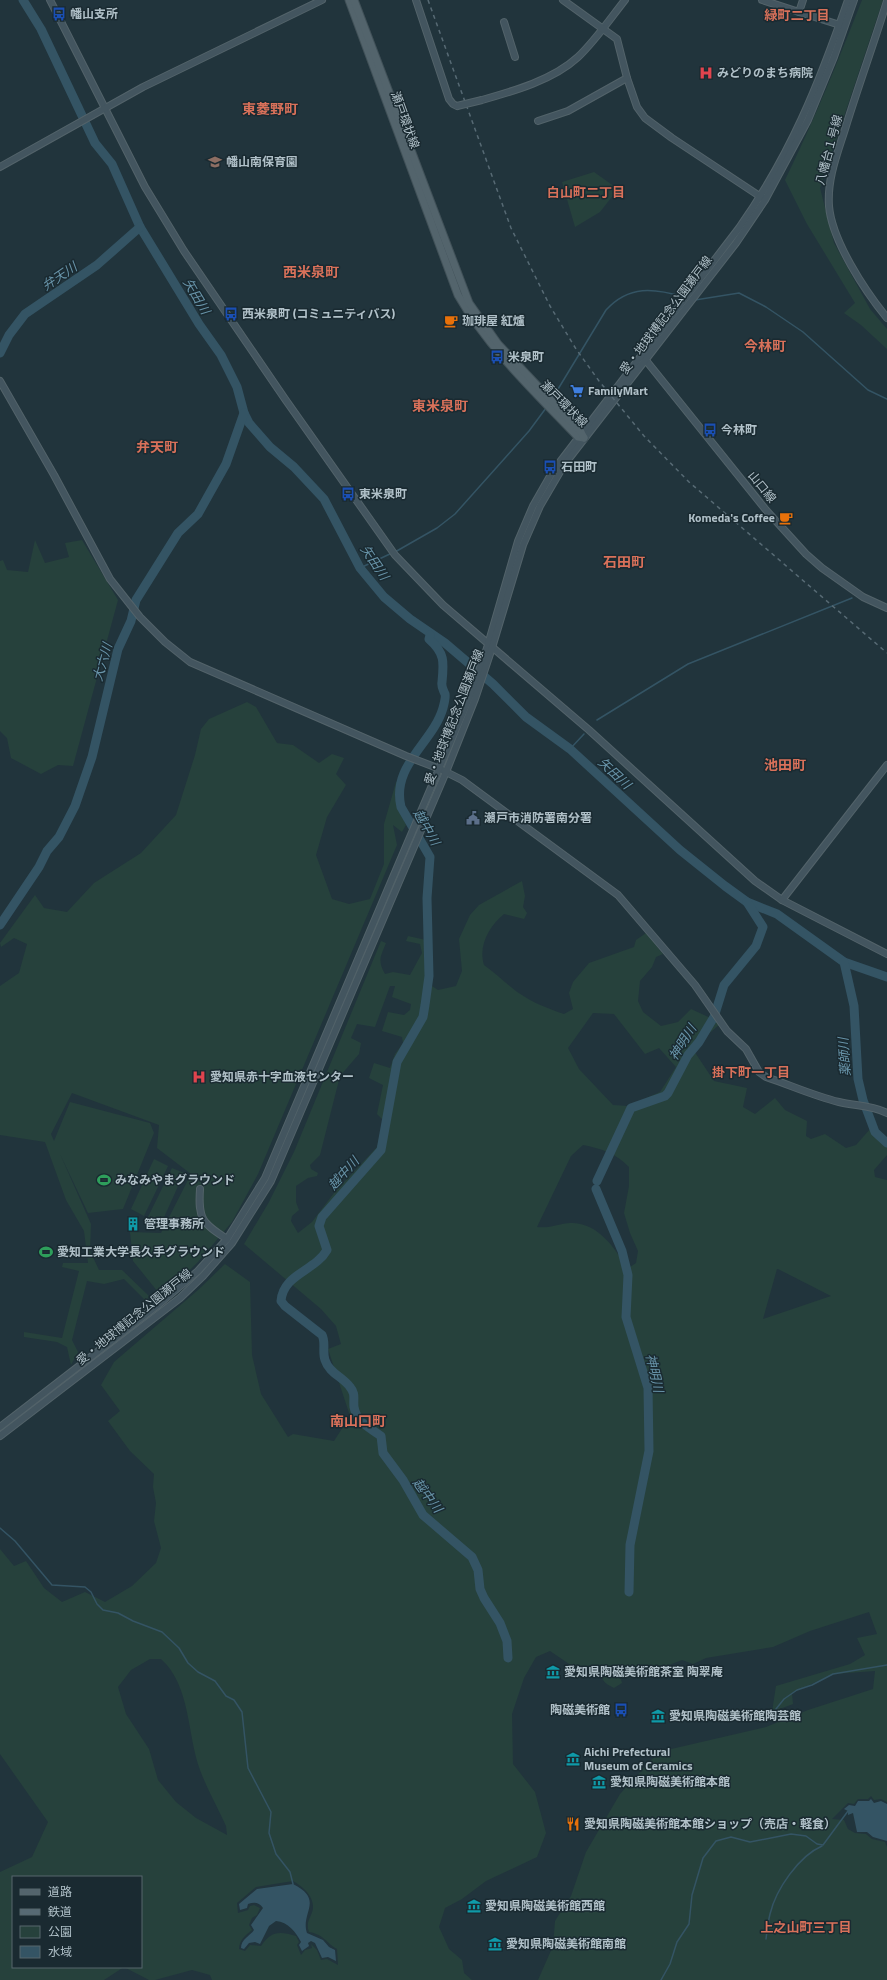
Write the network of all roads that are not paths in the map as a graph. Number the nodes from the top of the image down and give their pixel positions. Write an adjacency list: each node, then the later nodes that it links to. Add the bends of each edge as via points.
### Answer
1 (50, 0): 19 (street)
2 (322, 0): 19 (street)
3 (349, 0): 26 (main road, 瀬戸環状線, via 458,295 495,349)
4 (354, 0): 26 (main road, 瀬戸環状線, via 469,303 498,344)
5 (416, 0): 16 (street, bridge, via 449,99 457,106 548,77 578,57)
6 (563, 0): 16 (street)
7 (625, 0): 16 (street)
8 (762, 0): 13 (street)
9 (803, 0): 13 (street)
10 (848, 0): 15 (street, 愛・地球博記念公園瀬戸線)
11 (854, 0): 15 (street, 愛・地球博記念公園瀬戸線)
12 (887, 1): 23 (street, 八幡台１号線, via 829,185 829,207 834,228 860,282)
13 (798, 12): 15 (street)
14 (504, 22): 17 (street)
15 (842, 25): 22 (street, 愛・地球博記念公園瀬戸線, via 805,114)
16 (602, 28): 18 (street, via 617,40)
17 (515, 57)
18 (627, 78): 20 (street, via 568,111); 22 (street, via 637,107 645,118)
19 (104, 108): 21 (street); 28 (street, via 144,187 184,251 393,553)
20 (538, 121)
21 (0, 167)
22 (763, 198): 24 (street, 愛・地球博記念公園瀬戸線)
23 (887, 318)
24 (644, 357): 26 (street, 愛・地球博記念公園瀬戸線); 27 (street, 山口線, via 766,510 806,554 857,593)
25 (0, 381): 30 (street, via 110,579 138,615 165,642 190,662)
26 (581, 436): 28 (street, 愛・地球博記念公園瀬戸線, via 556,477 528,532)
27 (887, 608)
28 (489, 648): 30 (street, 愛・地球博記念公園瀬戸線, via 473,697); 31 (street, via 589,730 755,881)
29 (887, 765): 31 (street)
30 (443, 770): 33 (street, via 471,786 618,895 696,985 727,1031 746,1049 759,1072 766,1077 828,1099); 35 (street, 愛・地球博記念公園瀬戸線, via 417,821 266,1178); 37 (street, 愛・地球博記念公園瀬戸線, via 286,1149 271,1181 232,1243 180,1298)
31 (782, 900): 32 (street)
32 (887, 954)
33 (887, 1113)
34 (200, 1190): 35 (street, via 199,1209 202,1219)
35 (226, 1239): 36 (street, 愛・地球博記念公園瀬戸線, via 198,1271 158,1305)
36 (0, 1427)
37 (0, 1436)

